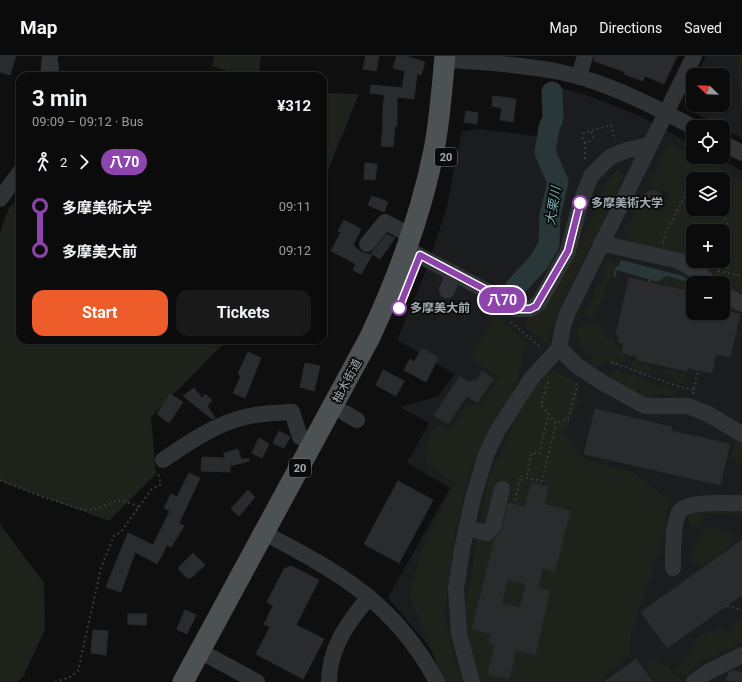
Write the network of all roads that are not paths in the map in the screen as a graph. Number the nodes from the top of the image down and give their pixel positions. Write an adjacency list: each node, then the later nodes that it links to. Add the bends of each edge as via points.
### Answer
1 (50, 56): 5 (street)
2 (585, 56): 6 (street)
3 (694, 56): 7 (street)
4 (452, 58): 6 (street, via 540,68); 16 (main road, 柚木街道 / 20, via 455,94 444,167)
5 (48, 72)
6 (579, 77): 7 (street, via 638,99)
7 (664, 112): 8 (street); 9 (street)
8 (686, 123)
9 (648, 145): 14 (street); 17 (street, via 610,157 591,176 580,204 568,251 536,306 530,309 517,309)
10 (730, 147): 11 (street)
11 (742, 153)
12 (16, 177): 13 (street)
13 (0, 199)
14 (601, 243): 18 (street, via 679,261 698,272); 22 (street, via 568,312)
15 (367, 244): 16 (street, via 385,222)
16 (413, 247): 17 (street); 24 (main road, 柚木街道 / 20, via 370,337); 29 (main road, 柚木街道 / 20, via 387,333 351,416)
17 (454, 273): 19 (street)
18 (712, 276)
19 (447, 290)
20 (730, 298): 21 (street)
21 (742, 304)
22 (559, 348): 23 (street, via 576,365 645,406 688,406 708,414); 28 (street, via 531,379 498,430 486,455)
23 (742, 434)
24 (313, 444): 25 (street, via 300,436 292,412 253,416 217,428 189,442); 29 (main road, 柚木街道 / 20)
25 (163, 460)
26 (502, 489): 28 (street, via 493,526 487,533)
27 (742, 503): 30 (street, via 688,506 681,511 676,522)
28 (466, 528): 39 (street, via 456,589 459,634)
29 (270, 536): 31 (street, via 339,574); 32 (main road, 柚木街道 / 20)
30 (672, 568)
31 (369, 597): 37 (street, via 339,639 332,658); 38 (street, via 402,630)
32 (206, 654): 34 (main road, 柚木街道 / 20); 35 (main road, 柚木街道 / 20); 36 (street)
33 (742, 655): 40 (street)
34 (183, 682)
35 (198, 682)
36 (257, 682)
37 (329, 682)
38 (437, 682)
39 (472, 682)
40 (694, 682)

